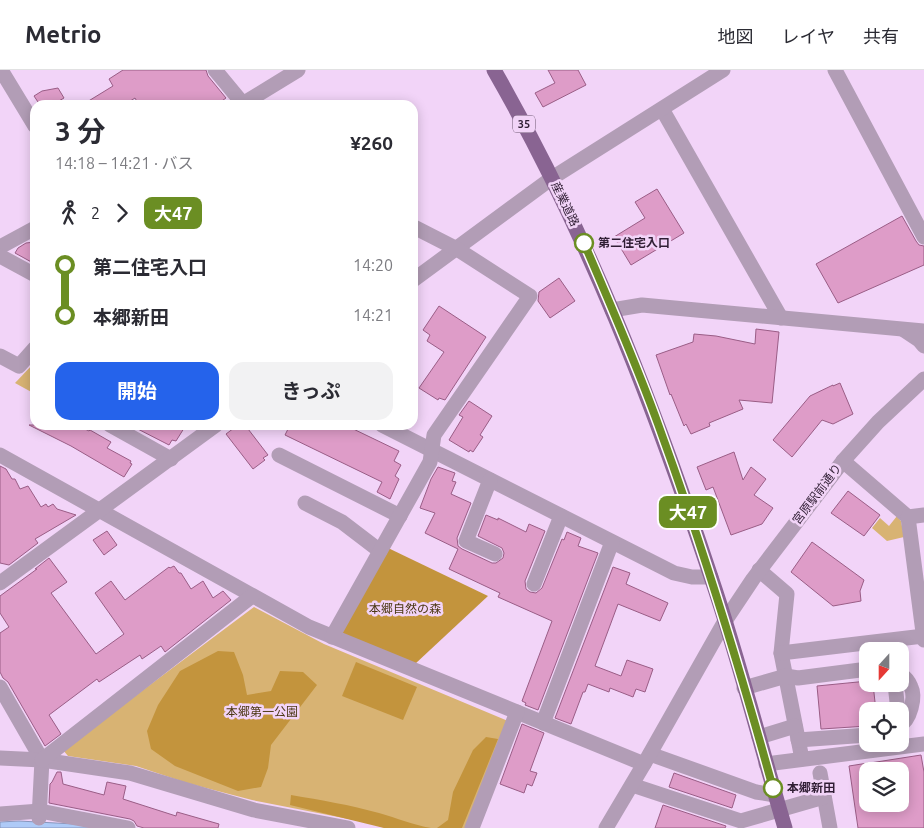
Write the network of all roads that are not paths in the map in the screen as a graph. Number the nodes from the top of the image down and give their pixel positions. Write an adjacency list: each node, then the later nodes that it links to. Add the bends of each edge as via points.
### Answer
1 (1, 70): 10 (street)
2 (215, 70): 7 (street)
3 (298, 70): 8 (street)
4 (494, 70): 11 (main road, 産業道路 / 35)
5 (835, 70): 14 (street)
6 (716, 72): 9 (street)
7 (238, 100)
8 (250, 100)
9 (662, 109): 11 (street); 21 (street)
10 (30, 118)
11 (552, 178): 16 (street); 20 (main road, 産業道路 / 35)
12 (418, 229): 16 (street)
13 (30, 231): 15 (street)
14 (924, 237)
15 (0, 247)
16 (457, 249): 19 (street); 31 (street, via 530,296 434,435)
17 (0, 256): 18 (street)
18 (30, 272)
19 (418, 277)
20 (612, 310): 21 (street, via 642,305); 47 (main road, 産業道路 / 35, via 658,424)
21 (781, 318): 22 (street)
22 (902, 329): 23 (street); 24 (street)
23 (924, 331)
24 (924, 346)
25 (30, 354): 26 (street, via 19,366)
26 (0, 356)
27 (924, 379): 35 (street, 宮原駅前通り)
28 (119, 430): 34 (street)
29 (209, 430): 34 (street)
30 (392, 430): 31 (street)
31 (432, 450): 36 (street); 40 (street, via 430,462)
32 (0, 455): 38 (street)
33 (279, 455): 40 (street)
34 (171, 459): 38 (street)
35 (843, 460): 42 (street); 46 (street, 宮原駅前通り)
36 (490, 480): 41 (street); 45 (street, via 466,541)
37 (306, 503): 44 (street, via 342,522)
38 (99, 510): 48 (street); 50 (street)
39 (924, 515): 42 (street)
40 (400, 516): 44 (street)
41 (561, 516): 43 (street); 49 (street)
42 (908, 517): 52 (street)
43 (612, 542): 47 (street, via 674,573); 63 (street)
44 (380, 551): 53 (street)
45 (496, 554)
46 (759, 570): 51 (street, 宮原駅前通り); 55 (street, via 787,594)
47 (711, 577): 51 (main road, 産業道路 / 35)
48 (1, 581)
49 (534, 584)
50 (252, 596): 53 (street); 71 (street)
51 (725, 621): 60 (main road, 産業道路 / 35); 69 (street, 宮原駅前通り)
52 (924, 636): 54 (street); 55 (street)
53 (332, 637): 61 (street)
54 (924, 640)
55 (781, 653): 57 (street)
56 (859, 670): 57 (street, via 798,678)
57 (786, 676): 60 (street); 64 (street)
58 (909, 683): 62 (street, via 913,693)
59 (0, 687): 71 (street)
60 (744, 688): 66 (main road, 産業道路 / 35)
61 (517, 712): 63 (street); 81 (street)
62 (909, 713)
63 (543, 723): 69 (street)
64 (797, 733): 65 (street); 66 (street); 70 (street)
65 (859, 734)
66 (759, 737): 72 (main road, 産業道路 / 35)
67 (924, 744): 70 (street)
68 (0, 758): 71 (street)
69 (647, 759): 74 (street, 宮原駅前通り); 76 (street, via 756,792)
70 (802, 759): 72 (street)
71 (42, 760): 78 (street); 80 (street, via 130,773 254,810)
72 (766, 764): 76 (main road, 産業道路 / 35)
73 (820, 773): 75 (street)
74 (632, 785): 76 (street, via 741,821); 82 (street, 宮原駅前通り)
75 (824, 797): 76 (street); 84 (street)
76 (777, 802): 83 (main road, 産業道路 / 35)
77 (0, 814): 78 (street)
78 (40, 814): 79 (street)
79 (128, 828)
80 (348, 828)
81 (472, 828)
82 (606, 828)
83 (785, 828)
84 (830, 828)

